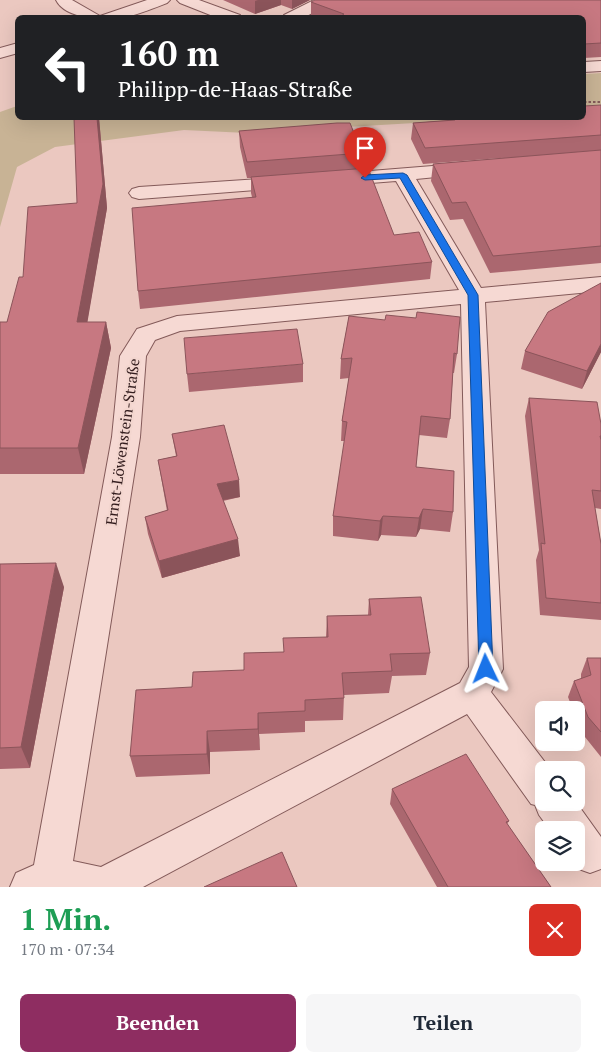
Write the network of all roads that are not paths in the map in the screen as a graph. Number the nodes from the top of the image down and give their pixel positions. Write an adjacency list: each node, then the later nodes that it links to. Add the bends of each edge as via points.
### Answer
1 (64, 0): 5 (street)
2 (162, 0): 6 (street)
3 (185, 0): 7 (street)
4 (326, 0): 8 (street)
5 (88, 15)
6 (117, 15)
7 (226, 15)
8 (296, 15)
9 (15, 49): 10 (street)
10 (0, 54)
11 (601, 66): 12 (street)
12 (586, 67)
13 (492, 167): 14 (street)
14 (403, 175): 15 (street); 17 (street)
15 (139, 193)
16 (601, 284): 17 (street, Ernst-Löwenstein-Straße)
17 (473, 295): 18 (street, via 486,669); 20 (street, Ernst-Löwenstein-Straße, via 177,324 146,335 133,356 126,437)
18 (472, 694): 19 (street); 21 (street, Ernst-Löwenstein-Straße)
19 (535, 779)
20 (41, 882): 21 (street, Ernst-Löwenstein-Straße)
21 (104, 886)

